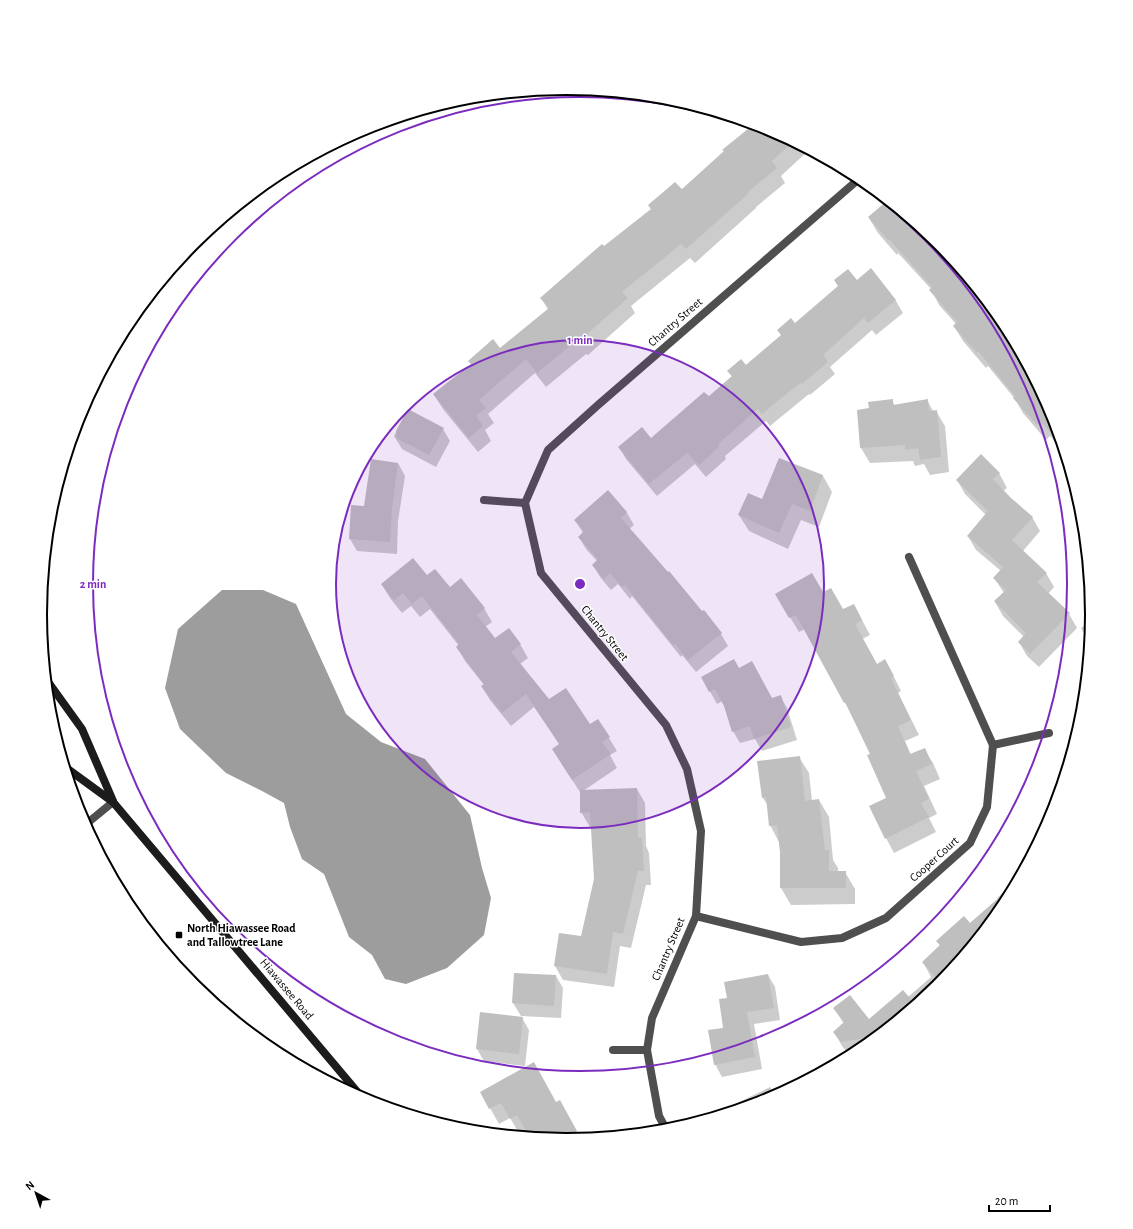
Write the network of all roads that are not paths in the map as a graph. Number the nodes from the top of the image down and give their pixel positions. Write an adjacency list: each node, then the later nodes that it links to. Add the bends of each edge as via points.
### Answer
1 (855, 183): 3 (street, Chantry Street, via 548,450)
2 (484, 500): 3 (street)
3 (525, 503): 11 (street, Chantry Street, via 540,573 666,725 687,769 701,831)
4 (909, 557): 7 (street, Cooper Court)
5 (52, 687): 9 (main road, Hiawassee Road, via 82,729)
6 (1049, 732): 7 (street)
7 (993, 745): 11 (street, Cooper Court, via 987,807 970,843 886,918 842,938 801,942)
8 (72, 772): 9 (main road, Hiawassee Road)
9 (113, 802): 10 (street); 14 (main road, Hiawassee Road)
10 (90, 821)
11 (696, 916): 13 (street, Chantry Street, via 652,1018)
12 (613, 1050): 13 (street)
13 (647, 1050): 15 (street, Chantry Street, via 659,1116)
14 (354, 1088)
15 (663, 1125)

